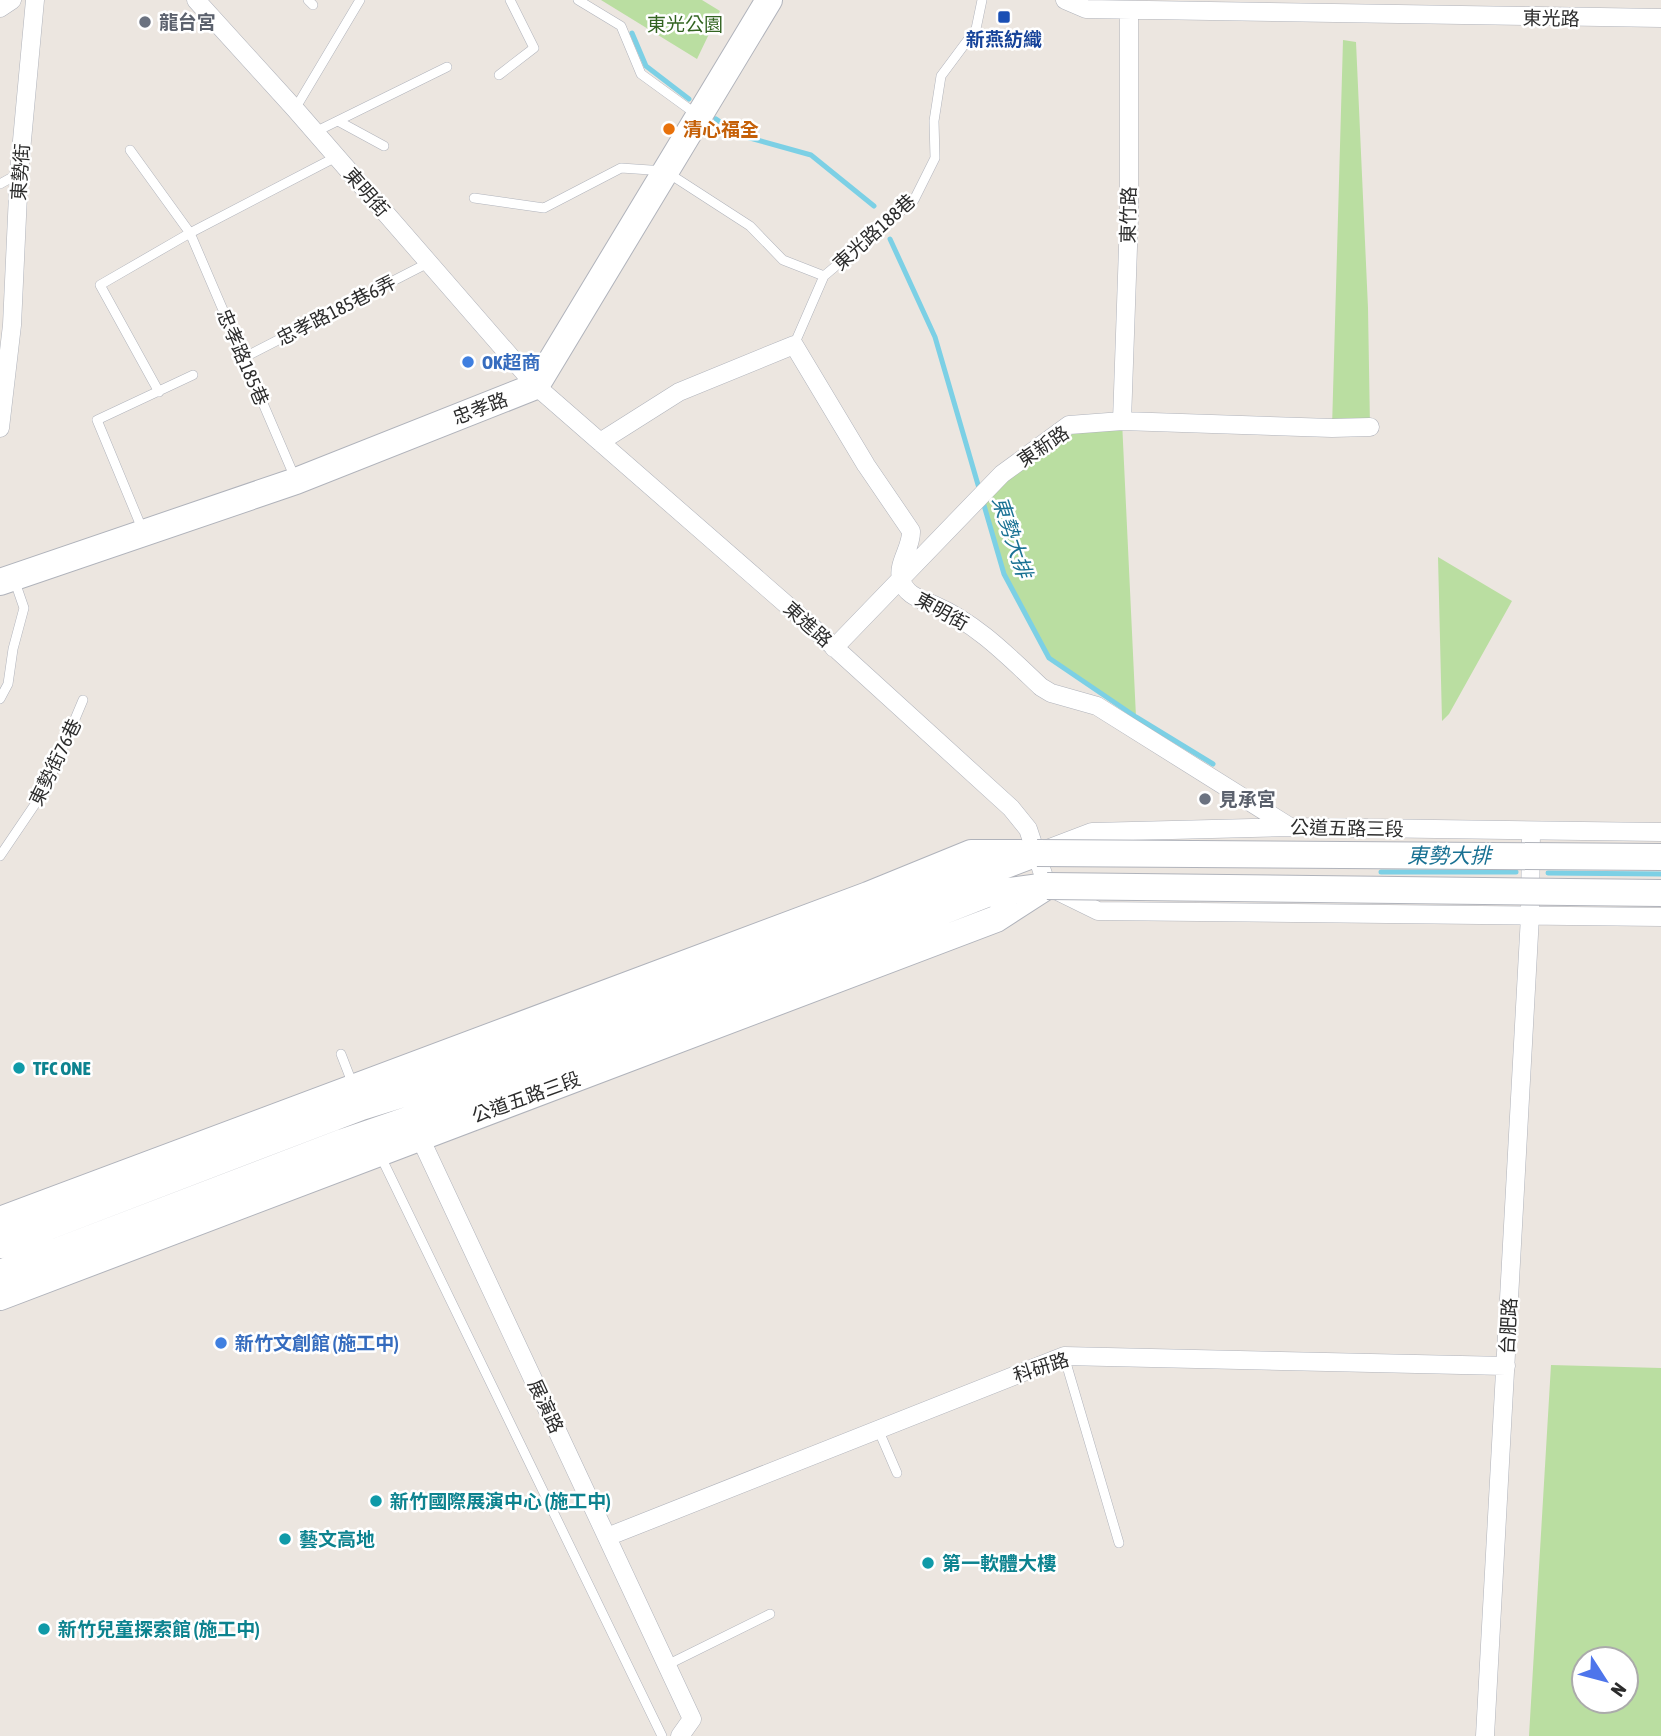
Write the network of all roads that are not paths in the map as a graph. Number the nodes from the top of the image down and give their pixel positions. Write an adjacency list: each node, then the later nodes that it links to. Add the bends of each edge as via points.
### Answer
1 (12, 0): 10 (street)
2 (36, 0): 24 (street, 東勢街)
3 (196, 0): 16 (street, 東明街)
4 (359, 0): 16 (lane)
5 (510, 0): 15 (lane, via 534,48)
6 (578, 0): 17 (lane, via 621,26 640,74)
7 (769, 0): 17 (street)
8 (982, 0): 29 (lane, 東光路188巷, via 976,29 941,76 934,121 935,158 914,200)
9 (1065, 0): 12 (street, 東光路, via 1086,9)
10 (0, 8)
11 (1511, 9): 12 (street, 東光路); 13 (street, 東光路)
12 (1129, 10): 35 (street, 東竹路, via 1129,218)
13 (1661, 18)
14 (447, 67): 18 (lane)
15 (499, 75)
16 (295, 109): 19 (street, 東明街)
17 (699, 116): 23 (street)
18 (338, 121): 19 (lane); 20 (lane)
19 (315, 132): 22 (street, 東明街)
20 (384, 146)
21 (130, 150): 27 (lane, 忠孝路185巷)
22 (336, 157): 27 (lane); 28 (street, 東明街)
23 (665, 171): 26 (lane, via 621,168 544,208); 29 (lane, via 750,226 783,260); 33 (street)
24 (19, 173): 25 (lane); 37 (street, 東勢街, via 12,325)
25 (0, 184)
26 (474, 198)
27 (190, 233): 31 (lane, 忠孝路185巷); 34 (lane, via 100,285)
28 (428, 263): 31 (lane, 忠孝路185巷6弄); 33 (street, 東明街)
29 (824, 276): 30 (lane, 東光路188巷)
30 (794, 345): 38 (street, via 679,392); 41 (street, 東明街, via 911,531)
31 (243, 358): 39 (lane, 忠孝路185巷)
32 (193, 375): 34 (lane)
33 (536, 386): 38 (street, 東進路); 39 (street, 忠孝路)
34 (159, 392): 40 (lane, via 97,420)
35 (1122, 421): 36 (street, 東新路); 41 (street, 東新路, via 1069,425 1002,474)
36 (1370, 427)
37 (0, 428)
38 (600, 442): 43 (street, 東進路)
39 (296, 481): 40 (street, 忠孝路)
40 (144, 533): 42 (street, 忠孝路)
41 (901, 579): 43 (street, 東新路); 46 (street, 東明街, via 917,599 987,637 1041,687 1097,706)
42 (7, 580): 44 (lane, via 24,608 8,684)
43 (834, 649): 49 (street, 東進路, via 1012,808 1028,829)
44 (0, 699)
45 (83, 700): 50 (lane, 東勢街76巷, via 46,788)
46 (1290, 827): 47 (street, 公道五路三段); 49 (street, 公道五路三段, via 1093,832)
47 (1531, 831): 48 (street, 公道五路三段); 54 (street, 台肥路)
48 (1661, 831)
49 (1037, 853): 51 (street, 公道五路三段, bridge); 52 (street, 東進路); 58 (street, 公道五路三段, via 435,1084)
50 (0, 856)
51 (1661, 858)
52 (1048, 886): 53 (street, 公道五路三段, bridge); 54 (street, via 1098,912); 58 (street, 公道五路三段, via 986,894 445,1107)
53 (1661, 893)
54 (1530, 916): 55 (street); 65 (street, 台肥路)
55 (1661, 917)
56 (341, 1054): 57 (lane)
57 (358, 1097): 58 (street, 公道五路三段); 59 (lane); 60 (street, 公道五路三段); 61 (street, 公道五路三段)
58 (406, 1106): 59 (street, 公道五路三段); 68 (street, 展演路)
59 (374, 1142): 62 (street, 公道五路三段); 63 (street, 公道五路三段); 72 (lane)
60 (0, 1220)
61 (0, 1245)
62 (0, 1273)
63 (0, 1297)
64 (1064, 1356): 65 (street, 科研路); 66 (street, 科研路); 69 (lane)
65 (1506, 1366): 74 (street, 台肥路)
66 (878, 1429): 67 (lane); 68 (street, 科研路)
67 (897, 1474)
68 (607, 1537): 71 (street, 展演路)
69 (1119, 1543)
70 (770, 1614): 71 (lane)
71 (667, 1665): 73 (street, 展演路, via 692,1719)
72 (662, 1736)
73 (680, 1736)
74 (1485, 1736)

